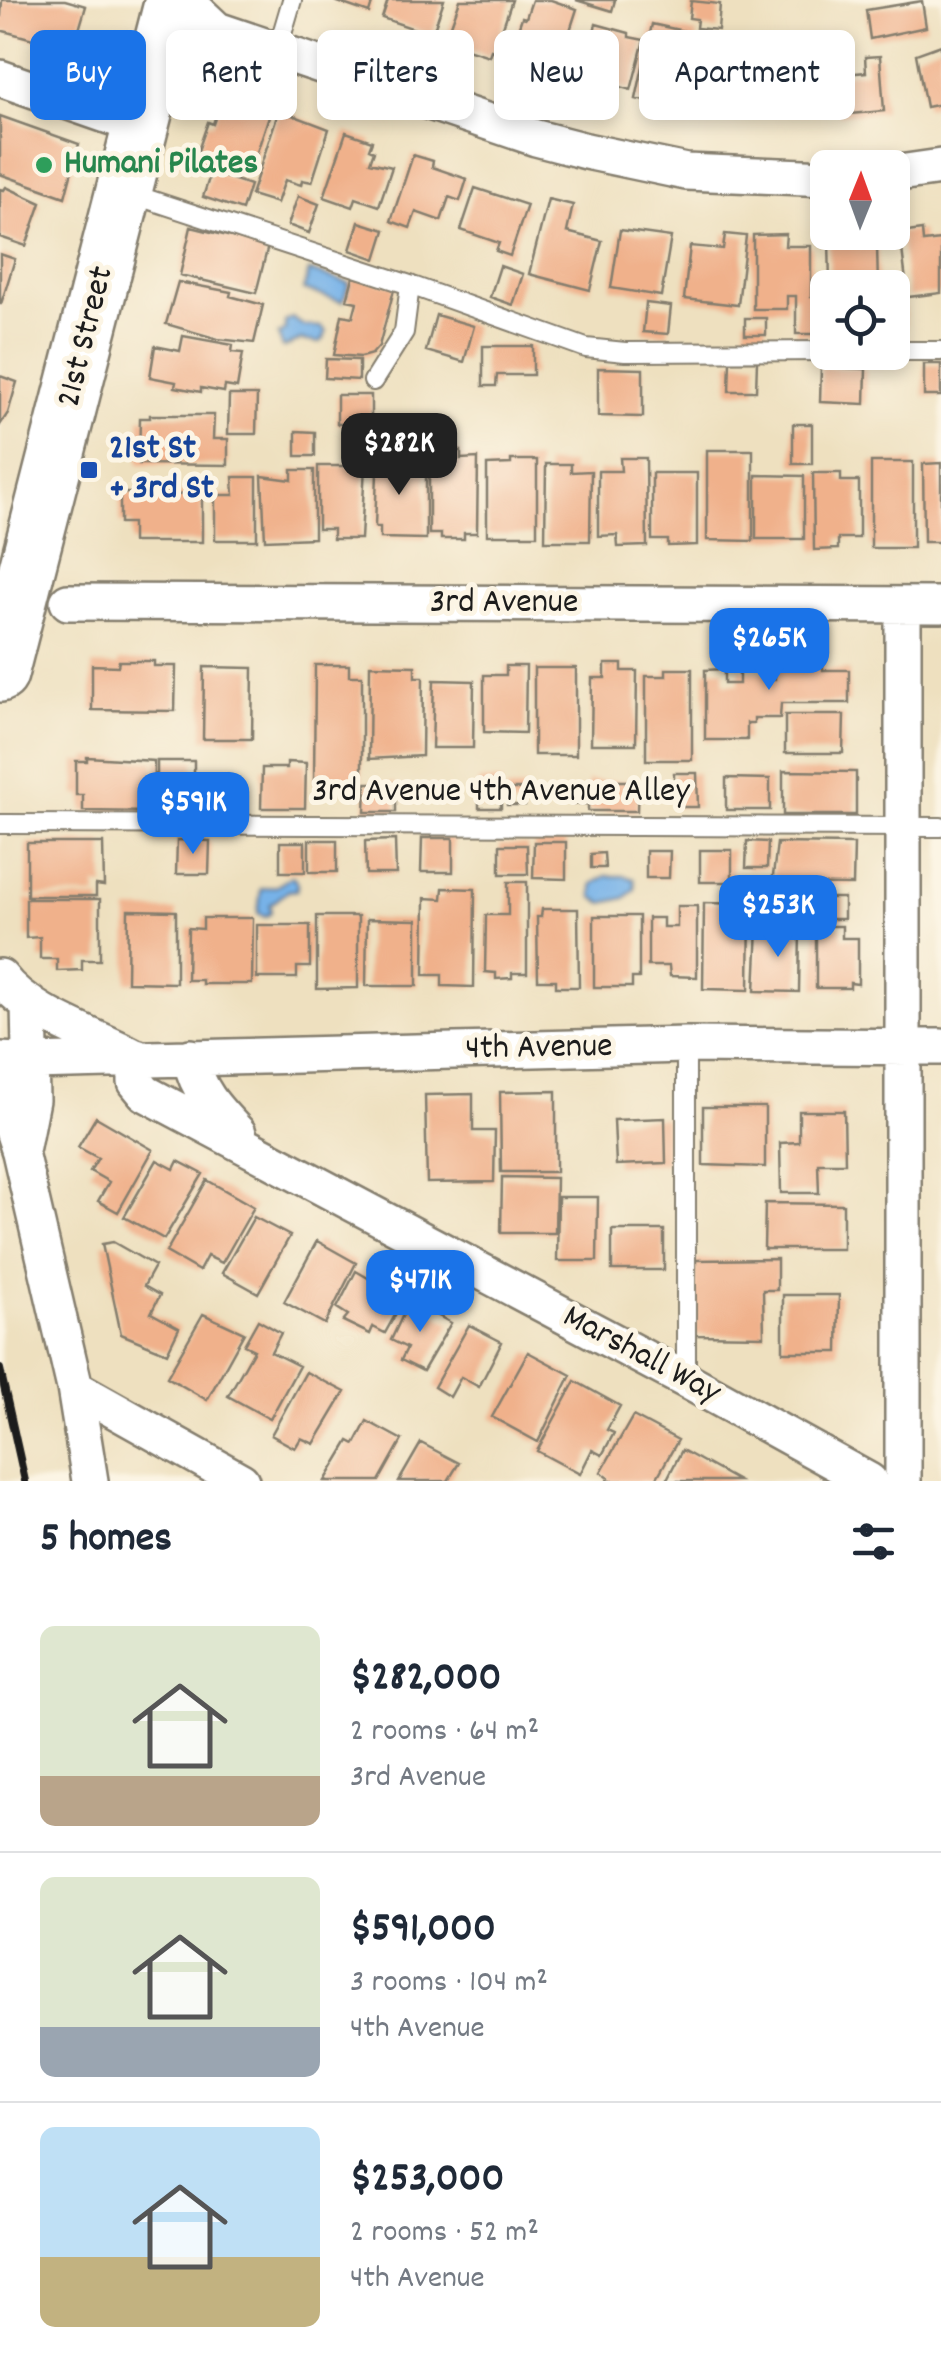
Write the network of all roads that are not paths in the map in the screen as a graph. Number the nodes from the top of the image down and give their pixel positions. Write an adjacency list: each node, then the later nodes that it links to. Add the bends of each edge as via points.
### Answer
1 (292, 0): 4 (lane)
2 (173, 14): 3 (street); 7 (main road, 21st Street)
3 (217, 30)
4 (283, 30)
5 (297, 58): 10 (street, via 586,151 686,172)
6 (0, 78): 7 (street)
7 (141, 127): 11 (main road, 21st Street)
8 (941, 167): 9 (street)
9 (910, 171)
10 (810, 177)
11 (124, 192): 12 (lane); 17 (main road, 21st Street)
12 (410, 284): 13 (lane, via 603,350); 16 (lane, via 404,332)
13 (810, 351)
14 (910, 351): 15 (lane)
15 (941, 351)
16 (374, 381)
17 (34, 545): 18 (street); 21 (main road, 21st Street)
18 (68, 602): 19 (street, 3rd Avenue); 21 (street, 3rd Avenue)
19 (903, 605): 20 (street, 3rd Avenue); 23 (street)
20 (941, 605)
21 (6, 648)
22 (0, 824): 23 (lane, 3rd Avenue 4th Avenue Alley)
23 (902, 826): 24 (lane, 3rd Avenue 4th Avenue Alley); 28 (street)
24 (941, 826)
25 (0, 977): 26 (street, 4th Avenue)
26 (29, 1003): 31 (street, 4th Avenue); 32 (street)
27 (686, 1045): 28 (street, 4th Avenue); 30 (street, 4th Avenue); 36 (lane)
28 (903, 1047): 29 (street, 4th Avenue); 41 (street)
29 (941, 1047)
30 (190, 1056): 31 (street, 4th Avenue); 34 (street, Marshall Way, via 212,1106)
31 (136, 1057): 32 (street, 4th Avenue); 34 (street, Marshall Way, via 136,1082 145,1093)
32 (16, 1061): 35 (street, via 28,1129)
33 (0, 1090): 35 (street)
34 (253, 1148): 36 (street, Marshall Way)
35 (20, 1152): 37 (street)
36 (686, 1380): 40 (street, Marshall Way)
37 (74, 1388): 38 (street); 39 (street)
38 (90, 1481)
39 (242, 1481)
40 (869, 1481)
41 (904, 1481)

